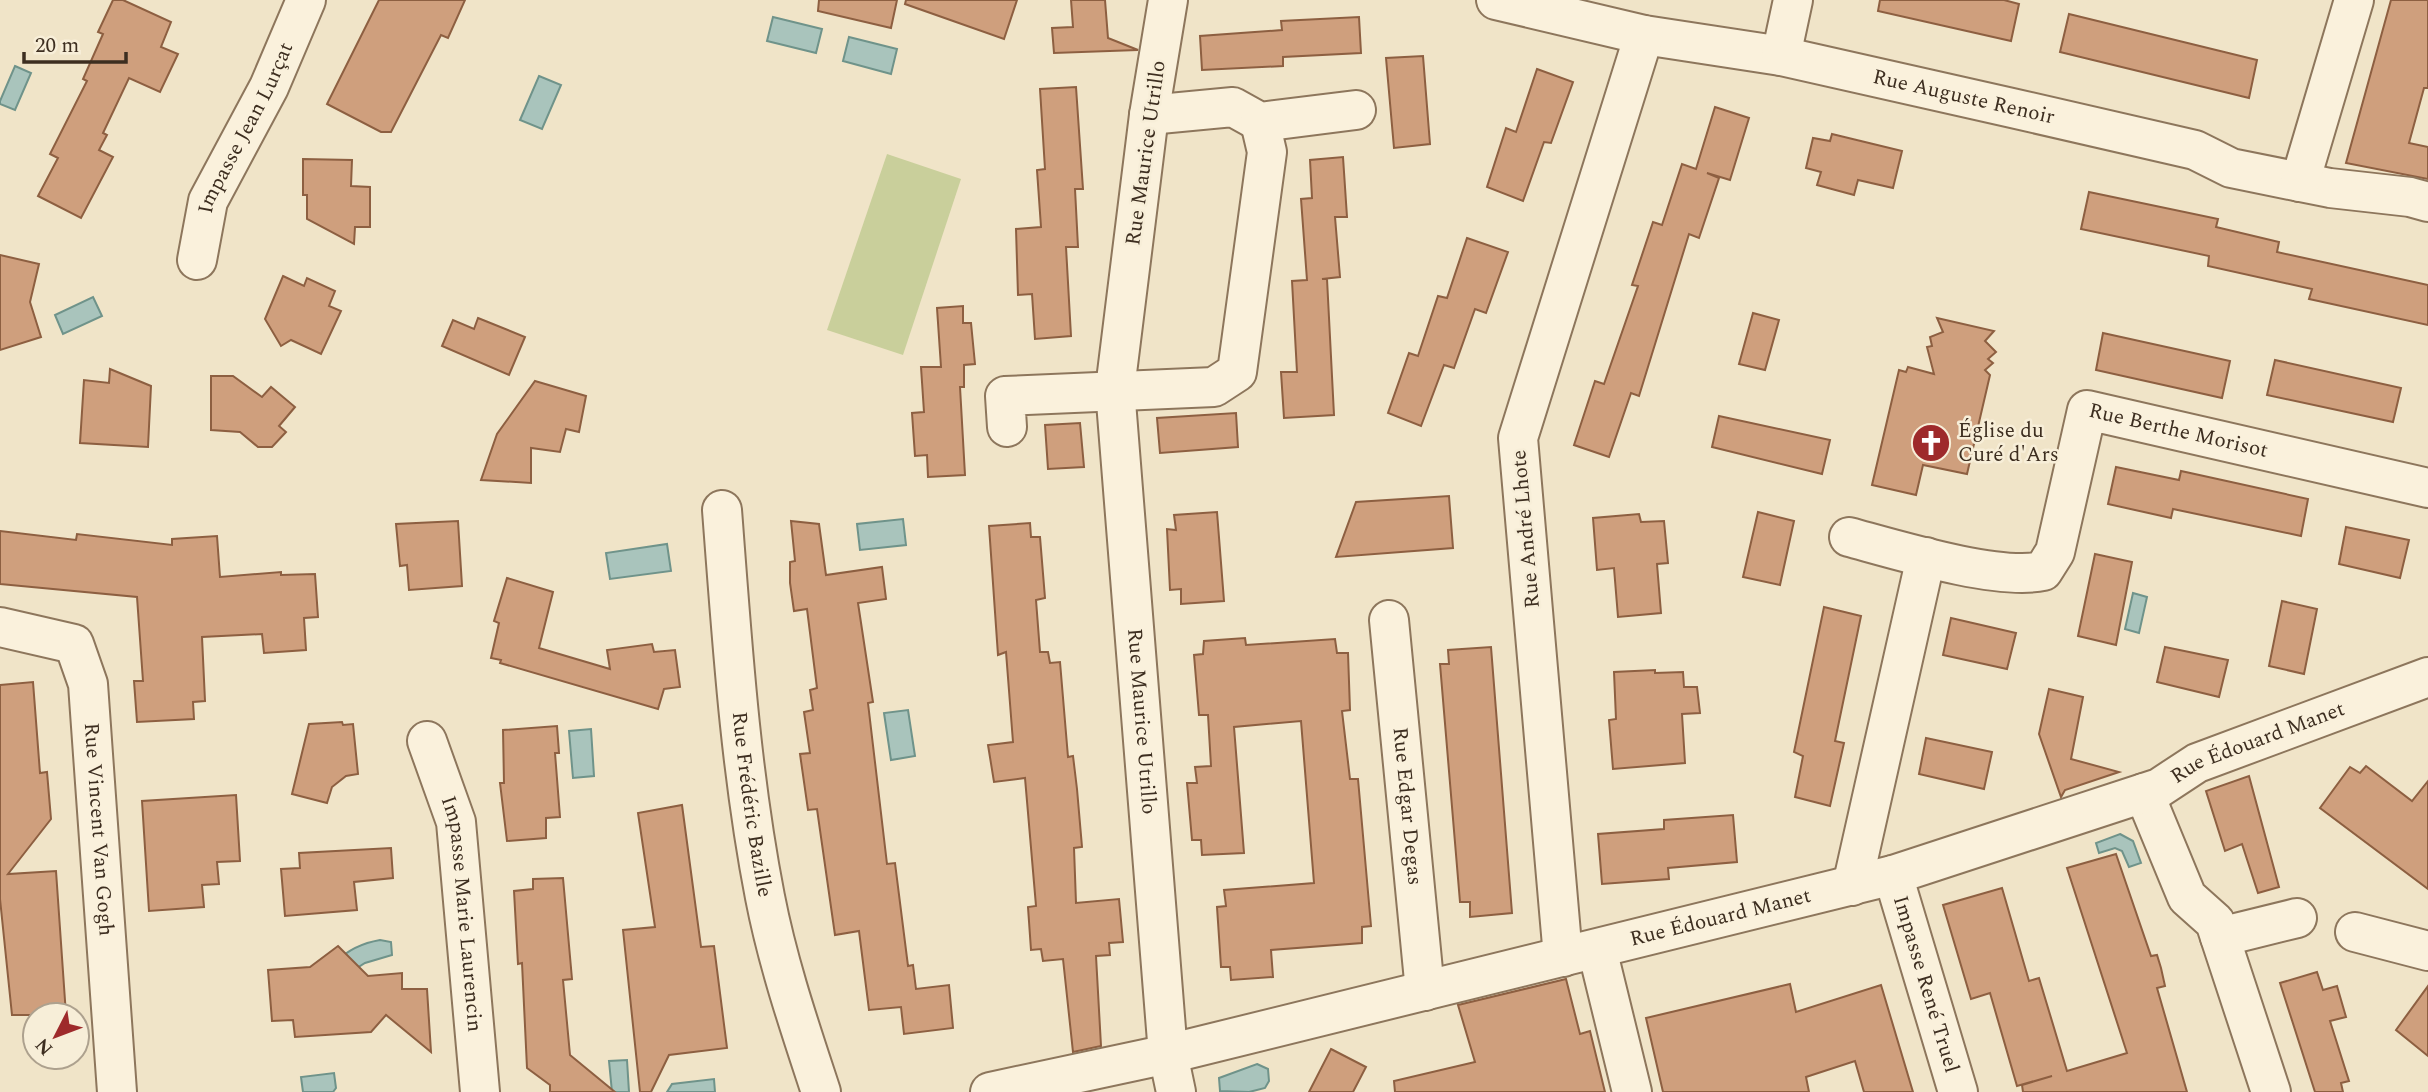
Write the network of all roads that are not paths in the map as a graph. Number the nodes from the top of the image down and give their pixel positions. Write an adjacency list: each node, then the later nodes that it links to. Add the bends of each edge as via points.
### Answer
1 (306, 0): 13 (street, Impasse Jean Lurçat, via 269,87 208,201)
2 (1168, 0): 9 (street, Rue Maurice Utrillo)
3 (1496, 0): 6 (street, Rue Auguste Renoir)
4 (1793, 0): 7 (street)
5 (2354, 0): 11 (street)
6 (1644, 35): 7 (street, Rue Auguste Renoir); 31 (street, Rue André Lhote, via 1518,438)
7 (1781, 56): 11 (street, Rue Auguste Renoir, via 2195,150 2231,168)
8 (1356, 110): 10 (street)
9 (1149, 115): 10 (street, via 1233,107); 14 (street, Rue Maurice Utrillo)
10 (1260, 122): 14 (street, via 1267,152 1237,372 1214,387)
11 (2300, 182): 12 (street, Rue Auguste Renoir)
12 (2428, 202)
13 (197, 260)
14 (1115, 389): 15 (street, via 1005,396); 33 (street, Rue Maurice Utrillo)
15 (1007, 428)
16 (2428, 488): 19 (street, Rue Berthe Morisot, via 2087,410 2055,552 2043,571 2024,575)
17 (722, 510): 36 (street, Rue Frédéric Bazille, via 738,726 765,897 784,977)
18 (1849, 537): 19 (street, Rue Berthe Morisot)
19 (1926, 557): 26 (street)
20 (1389, 620): 32 (street, Rue Edgar Degas)
21 (0, 627): 34 (street, Rue Vincent Van Gogh, via 74,644 88,684)
22 (2428, 677): 24 (street, Rue Édouard Manet, via 2197,764)
23 (427, 741): 35 (street, Impasse Marie Laurencin, via 456,822)
24 (2144, 793): 25 (street, Rue Édouard Manet); 29 (street, via 2187,897 2215,922)
25 (1893, 875): 26 (street, Rue Édouard Manet); 40 (street, Impasse René Truel)
26 (1852, 886): 31 (street, Rue Édouard Manet)
27 (2297, 918): 29 (street)
28 (2355, 932): 30 (street)
29 (2220, 937): 41 (street)
30 (2428, 951)
31 (1580, 953): 32 (street, Rue Édouard Manet); 39 (street, Rue André Lhote)
32 (1425, 991): 33 (street, Rue Édouard Manet)
33 (1168, 1054): 37 (street, Rue Édouard Manet); 38 (street, Rue Maurice Utrillo)
34 (117, 1092)
35 (480, 1092)
36 (821, 1092)
37 (990, 1092)
38 (1176, 1092)
39 (1632, 1092)
40 (1958, 1092)
41 (2271, 1092)

